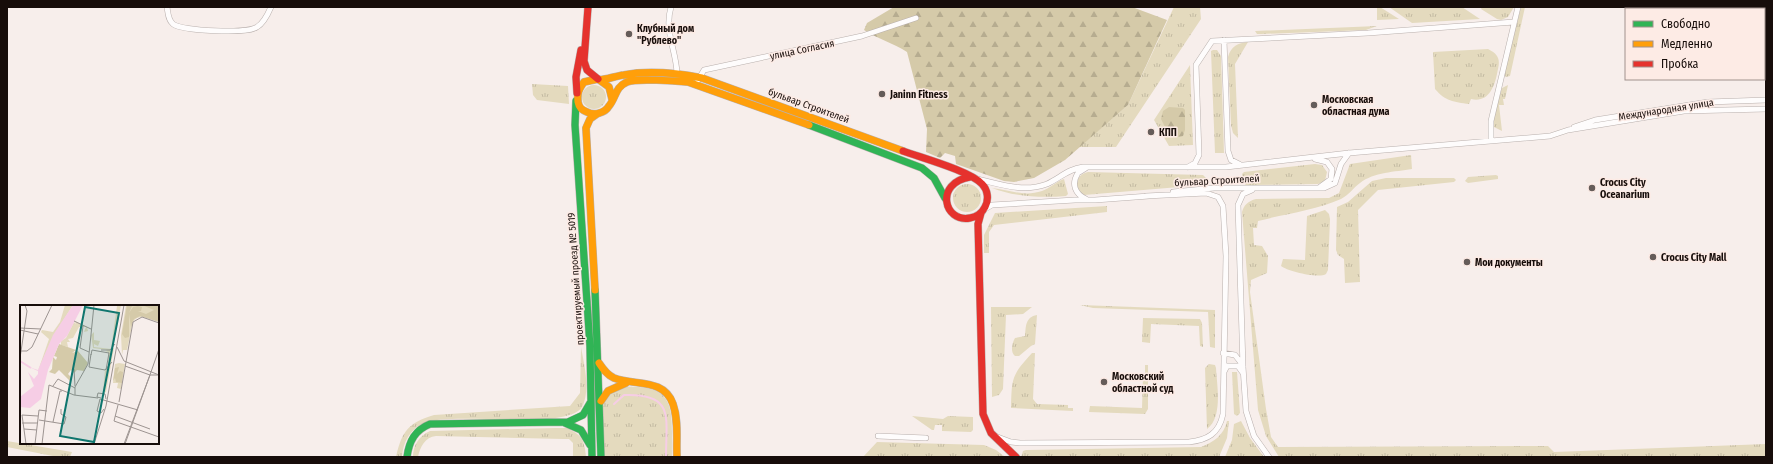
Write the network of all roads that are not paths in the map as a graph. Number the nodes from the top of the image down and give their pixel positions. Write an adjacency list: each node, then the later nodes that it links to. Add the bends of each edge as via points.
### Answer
1 (167, 7): 2 (street, via 169,20 176,26 228,32 258,27)
2 (271, 7)
3 (588, 7): 6 (street)
4 (671, 7): 10 (street, via 668,30)
5 (1518, 7): 8 (street)
6 (587, 18): 12 (street, via 584,62 587,70); 14 (street, проектируемый проезд № 5019, via 576,77)
7 (916, 18): 11 (street, улица Согласия, via 862,36 704,70)
8 (1514, 22): 9 (street); 20 (street, via 1491,121)
9 (1224, 40): 23 (street, via 1228,152 1234,163); 25 (street, via 1212,41 1196,65 1199,155 1192,165)
10 (677, 73): 11 (street, бульвар Строителей); 12 (street, бульвар Строителей, via 628,74)
11 (698, 77): 13 (street); 26 (street, бульвар Строителей)
12 (599, 80): 14 (street, бульвар Строителей, via 584,82); 15 (street, via 609,87)
13 (697, 85): 15 (street, бульвар Строителей, via 672,80 634,81 623,84); 30 (street, бульвар Строителей, via 924,168 941,186)
14 (577, 96): 18 (street, via 582,109); 39 (street, проектируемый проезд № 5019, via 576,125)
15 (612, 98): 18 (street, бульвар Строителей, via 605,111)
16 (1766, 100): 19 (street, Международная улица, via 1708,102 1595,120)
17 (1766, 109): 19 (street, Международная улица, via 1684,111)
18 (597, 114): 34 (street, проектируемый проезд № 5019, via 590,119 586,128)
19 (1568, 130): 20 (street, Международная улица, via 1550,136)
20 (1491, 141): 21 (street, бульвар Строителей)
21 (1350, 153): 22 (street, бульвар Строителей); 28 (street, бульвар Строителей, via 1341,164 1335,183)
22 (1310, 158): 23 (street, бульвар Строителей); 28 (street, бульвар Строителей, via 1327,162 1332,169 1331,180)
23 (1246, 165): 25 (street, бульвар Строителей)
24 (1095, 166): 25 (street, бульвар Строителей); 26 (street, бульвар Строителей, via 1075,168 1046,184 1031,188 1016,188); 31 (street, бульвар Строителей, via 1080,171 1074,182 1079,195)
25 (1180, 168)
26 (973, 178): 30 (street, via 952,182); 32 (street, via 981,183 987,196)
27 (1265, 188): 28 (street, бульвар Строителей); 29 (street, бульвар Строителей, via 1193,190); 35 (street, via 1247,191 1238,205)
28 (1317, 188)
29 (1146, 196): 31 (street, бульвар Строителей); 33 (street, via 1206,193 1213,194 1221,201 1225,219 1226,256)
30 (946, 199): 32 (street, бульвар Строителей, via 950,210 960,217 972,218)
31 (1095, 200): 32 (street, бульвар Строителей, via 992,205)
32 (982, 211): 42 (street, via 978,224 983,414 985,424)
33 (1223, 353): 35 (street, via 1235,355); 36 (street)
34 (598, 357): 38 (street, via 607,374); 40 (street, проектируемый проезд № 5019)
35 (1243, 367): 37 (street)
36 (1223, 374): 37 (street, via 1227,366 1234,365 1238,366); 42 (street, via 1221,422 1214,434 1200,441 1020,443)
37 (1243, 374): 50 (street, via 1249,422 1258,442)
38 (630, 382): 40 (street, via 605,392); 48 (street, via 656,385 662,388 671,400 675,415)
39 (591, 393): 41 (street, via 590,403 583,415 568,422); 46 (street, проектируемый проезд № 5019)
40 (600, 409): 47 (street, проектируемый проезд № 5019)
41 (557, 422): 45 (street, via 430,424 415,434 410,442); 46 (street, via 578,426 584,431)
42 (992, 434): 49 (street)
43 (878, 436): 44 (street)
44 (926, 438)
45 (407, 457)
46 (592, 457)
47 (601, 457)
48 (677, 457)
49 (1016, 457)
50 (1269, 457)

